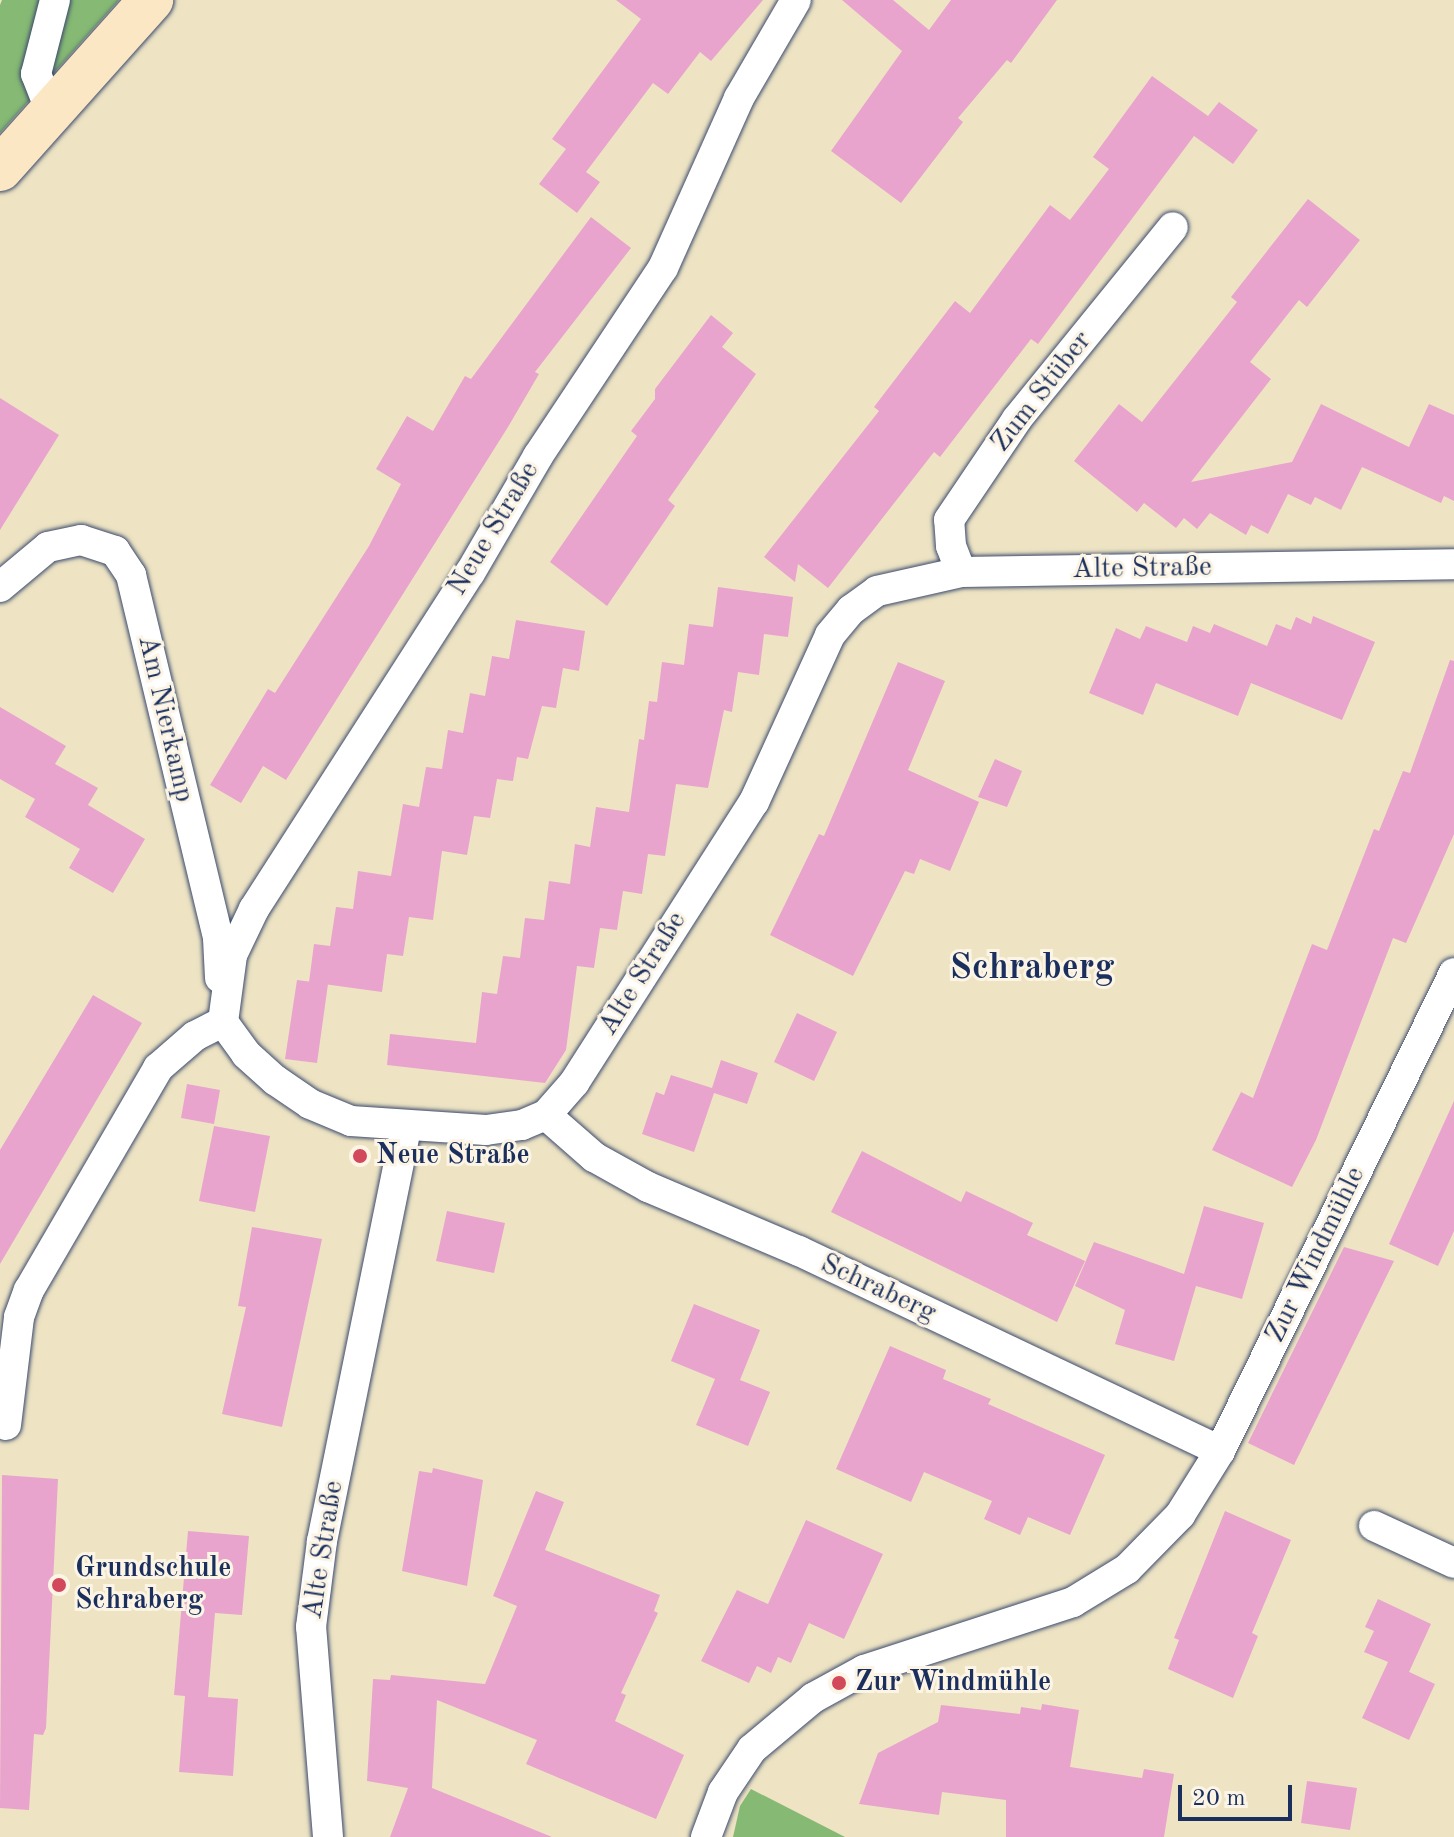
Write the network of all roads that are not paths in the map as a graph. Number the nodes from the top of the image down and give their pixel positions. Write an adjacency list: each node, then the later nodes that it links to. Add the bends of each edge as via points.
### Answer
1 (55, 0): 4 (street, via 36,74)
2 (151, 0): 4 (main road)
3 (796, 0): 11 (street, Neue Straße, via 739,98 663,268 538,456 470,573 254,909 232,955)
4 (51, 112): 5 (main road)
5 (0, 169)
6 (1173, 227): 8 (street, Zum Stüber, via 1017,419 949,520)
7 (1454, 564): 8 (street, Alte Straße)
8 (961, 572): 12 (street, Alte Straße, via 877,591 830,635 754,802 574,1083)
9 (0, 587): 11 (street, Am Nierkamp, via 48,547 81,540 115,551 131,575 218,938)
10 (1454, 973): 15 (street, Zur Windmühle)
11 (223, 1022): 13 (street, via 246,1054 310,1104 351,1121); 14 (street, via 195,1036 158,1068 29,1290 19,1317)
12 (546, 1115): 13 (street, via 486,1130); 15 (street, Schraberg, via 594,1157 648,1187 799,1251)
13 (406, 1128): 18 (street, Alte Straße, via 322,1541 311,1627)
14 (6, 1425)
15 (1220, 1451): 19 (street, Zur Windmühle, via 1180,1515 1127,1569 1073,1602 864,1670 787,1716 737,1768)
16 (1374, 1526): 17 (street)
17 (1451, 1553)
18 (328, 1837)
19 (706, 1837)

